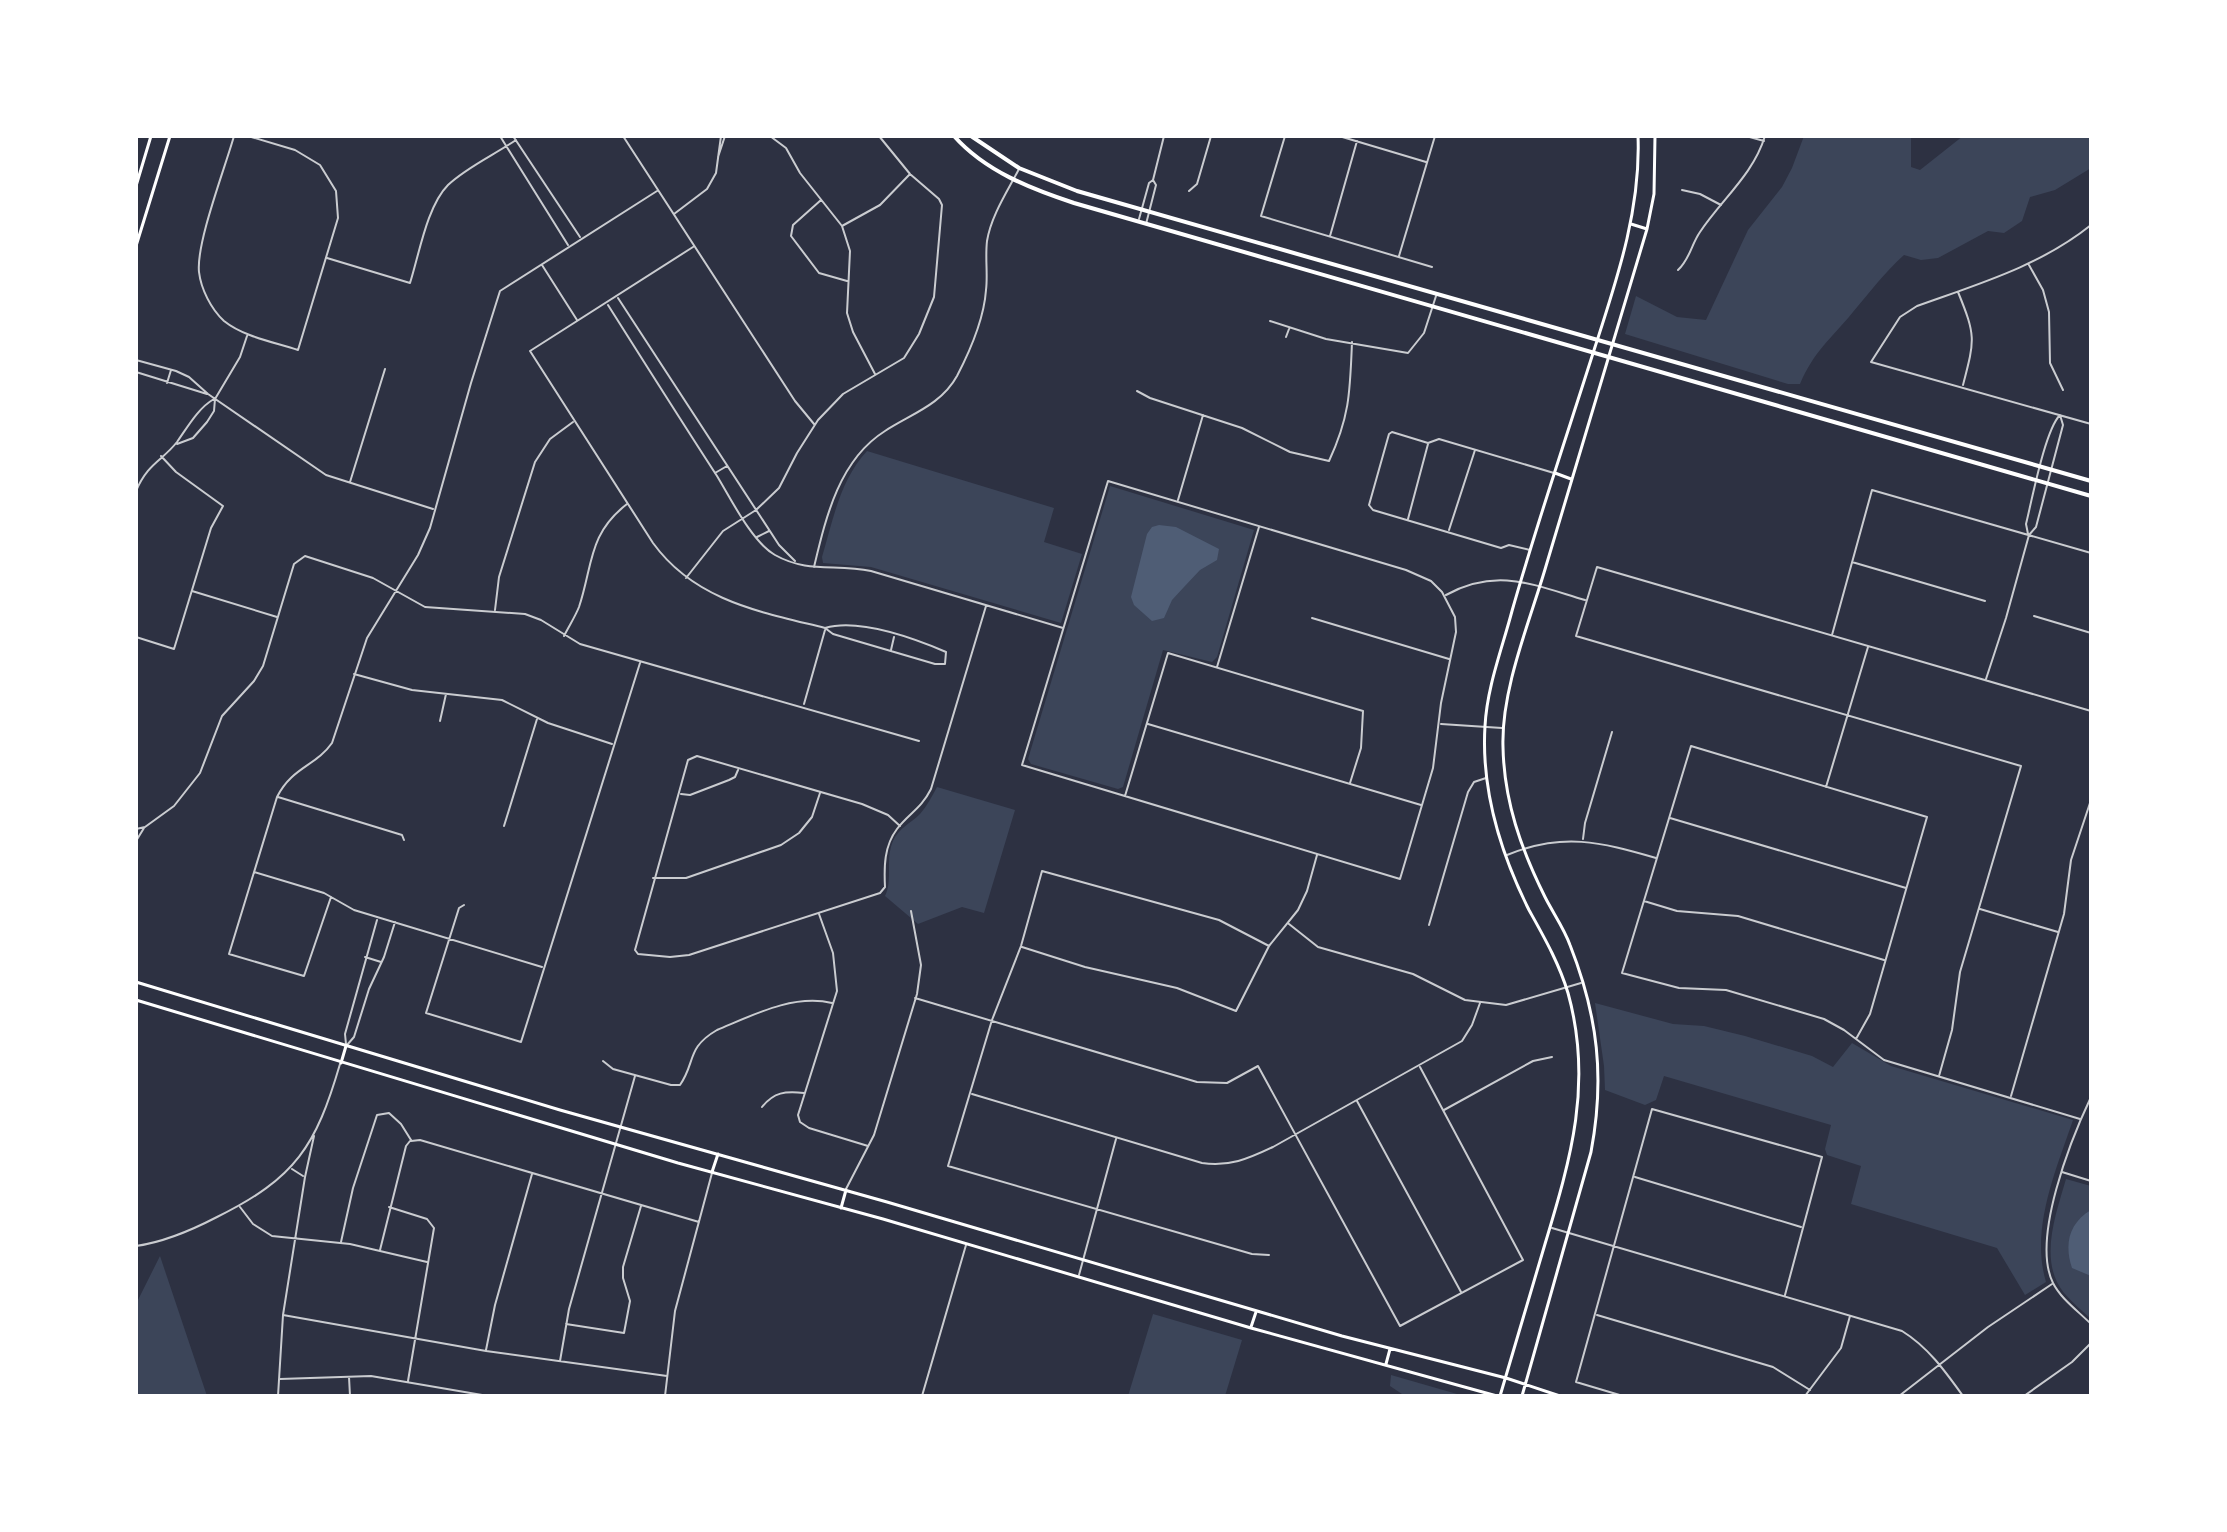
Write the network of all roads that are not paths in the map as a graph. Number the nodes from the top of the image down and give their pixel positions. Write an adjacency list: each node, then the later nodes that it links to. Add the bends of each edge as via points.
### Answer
1 (151, 136): 31 (main road)
2 (170, 136): 50 (main road)
3 (234, 136): 68 (street, via 202,244 199,272 207,299 224,321)
4 (248, 136): 54 (street, via 295,150 320,165 336,191 338,218)
5 (500, 136): 25 (street)
6 (513, 136): 22 (street)
7 (623, 136): 33 (street)
8 (723, 136): 41 (street, via 707,189)
9 (770, 136): 36 (street, via 786,148)
10 (879, 136): 28 (street)
11 (954, 136): 29 (main road)
12 (971, 136): 27 (main road)
13 (1164, 136): 30 (street)
14 (1211, 136): 34 (street, via 1197,184)
15 (1285, 136): 48 (street, via 1261,216)
16 (1339, 136): 23 (street)
17 (1435, 136): 26 (street)
18 (1638, 136): 44 (main road)
19 (1655, 136): 47 (main road)
20 (1746, 136): 24 (street)
21 (1765, 136): 24 (street)
22 (516, 140): 25 (street); 49 (street)
23 (1357, 141): 26 (street); 48 (street)
24 (1764, 141): 38 (street)
25 (506, 147): 51 (street); 54 (street, via 440,194 410,283)
26 (1427, 162): 53 (street)
27 (1019, 168): 29 (street); 35 (main road)
28 (910, 174): 46 (street, via 880,205); 79 (street, via 942,205 934,297 904,358)
29 (1013, 180): 37 (main road); 124 (street, via 987,241 981,319 956,378 929,406 881,433 854,458 836,492)
30 (1153, 180): 39 (street); 40 (street)
31 (136, 186)
32 (1682, 190): 38 (street)
33 (657, 191): 41 (street); 49 (street)
34 (1189, 191)
35 (1087, 194): 37 (main road); 39 (main road)
36 (822, 199): 46 (street); 59 (street, via 793,225 791,236 819,273)
37 (1084, 206): 42 (main road)
38 (1722, 206): 58 (street)
39 (1141, 210): 40 (main road); 42 (street)
40 (1149, 212): 43 (street); 61 (main road)
41 (673, 215): 52 (street)
42 (1138, 222): 43 (main road)
43 (1146, 224): 64 (main road)
44 (1631, 224): 47 (main road); 70 (main road)
45 (2091, 225): 56 (street)
46 (842, 226): 59 (street, via 850,251)
47 (1647, 229): 72 (main road)
48 (1330, 237): 53 (street)
49 (581, 238): 51 (street)
50 (136, 246)
51 (569, 246): 55 (street)
52 (693, 247): 62 (street); 92 (street)
53 (1399, 257): 57 (street)
54 (326, 258): 68 (street, via 298,350)
55 (541, 264): 65 (street); 111 (street, via 500,291)
56 (2028, 264): 60 (street); 83 (street, via 2043,290 2050,363)
57 (1432, 267)
58 (1678, 270)
59 (849, 282): 79 (street, via 847,313)
60 (1958, 291): 82 (street, via 1973,344); 82 (street, via 1900,317 1871,362)
61 (1437, 293): 64 (street); 70 (main road)
62 (618, 297): 63 (street); 97 (street)
63 (607, 304): 65 (street); 100 (street)
64 (1433, 305): 71 (street, via 1424,333 1408,353); 73 (main road)
65 (578, 321): 90 (street, via 530,351)
66 (1270, 321): 67 (street)
67 (1290, 328): 69 (street); 71 (street)
68 (248, 334): 87 (street)
69 (1286, 337)
70 (1598, 338): 72 (main road); 73 (main road)
71 (1352, 342): 88 (street, via 1349,406 1329,461 1290,452)
72 (1613, 343): 74 (main road); 81 (main road)
73 (1593, 353): 74 (main road); 101 (main road)
74 (1609, 357): 86 (main road); 102 (main road)
75 (136, 360): 76 (street)
76 (171, 369): 80 (street); 85 (street)
77 (385, 369): 105 (street)
78 (136, 372): 80 (street)
79 (876, 375): 92 (street, via 843,394)
80 (166, 383): 85 (street)
81 (1751, 383): 86 (main road); 98 (main road)
82 (1962, 388): 89 (street)
83 (2063, 390)
84 (1137, 391): 88 (street)
85 (208, 394): 87 (street)
86 (1747, 396): 103 (main road)
87 (215, 399): 94 (street, via 205,404); 94 (street, via 202,429); 105 (street, via 312,467)
88 (1203, 415): 109 (street)
89 (2060, 415): 91 (street); 98 (street, via 2053,422); 99 (street, via 2063,425)
90 (574, 422): 110 (street); 134 (street, via 550,439 536,458 499,577)
91 (2091, 424)
92 (815, 425): 112 (street, via 779,488)
93 (1428, 443): 95 (street, via 1439,439); 114 (street); 114 (street, via 1389,434 1369,505)
94 (177, 444): 96 (street)
95 (1475, 450): 101 (street); 117 (street)
96 (161, 456): 107 (street); 129 (street, via 223,506)
97 (728, 466): 100 (street); 112 (street)
98 (2041, 467): 99 (main road); 103 (street)
99 (2051, 470): 104 (main road); 106 (street)
100 (715, 473): 113 (street)
101 (1555, 473): 102 (main road); 120 (main road)
102 (1572, 479): 127 (main road)
103 (2038, 480): 106 (main road); 118 (street, via 2026,524)
104 (2091, 481)
105 (350, 483): 111 (street)
106 (2048, 483): 108 (main road); 118 (street)
107 (136, 491)
108 (2091, 496)
109 (1177, 501): 115 (street); 139 (street, via 1108,481)
110 (627, 504): 125 (street, via 657,550); 142 (street, via 601,532 578,609)
111 (434, 510): 128 (street, via 423,546)
112 (756, 510): 113 (street); 116 (street)
113 (742, 517): 119 (street); 125 (street, via 723,531)
114 (1408, 520): 117 (street)
115 (1259, 526): 130 (street, via 1419,574); 149 (street)
116 (770, 530): 119 (street); 122 (street)
117 (1449, 532): 120 (street, via 1501,548)
118 (2029, 535): 121 (street); 123 (street, via 1872,490); 151 (street)
119 (757, 537): 122 (street, via 772,553)
120 (1530, 550): 126 (main road)
121 (2091, 553)
122 (795, 562): 124 (street)
123 (1852, 562): 132 (street); 143 (street)
124 (814, 568): 133 (street, via 853,567)
125 (686, 578): 138 (street, via 732,603)
126 (1521, 581): 127 (street); 130 (street, via 1484,580); 160 (main road)
127 (1540, 587): 131 (street); 161 (main road)
128 (396, 590): 134 (street, via 432,608); 136 (street, via 305,556 294,564); 150 (street, via 367,638)
129 (192, 591): 136 (street); 144 (street, via 174,649)
130 (1444, 596): 147 (street, via 1455,617)
131 (1586, 601): 143 (street, via 1597,567); 155 (street, via 1576,636)
132 (1985, 601)
133 (986, 606): 139 (street); 167 (street)
134 (495, 612): 142 (street, via 535,618)
135 (2034, 616): 140 (street)
136 (278, 617): 180 (street, via 261,671 225,710 200,773 174,806)
137 (1312, 618): 147 (street)
138 (825, 628): 141 (street, via 857,625); 146 (street); 153 (street)
139 (1064, 628): 173 (street, via 1022,765)
140 (2091, 633)
141 (895, 635): 146 (street); 146 (street, via 946,652 948,658 945,664 935,664)
142 (564, 636): 148 (street)
143 (1832, 636): 145 (street)
144 (136, 637)
145 (1868, 646): 151 (street); 155 (street)
146 (891, 651)
147 (1451, 659): 158 (street)
148 (641, 662): 153 (street); 164 (street)
149 (1216, 668): 159 (street, via 1168,653); 169 (street, via 1363,711 1361,748)
150 (354, 674): 152 (street); 174 (street, via 332,743 294,773)
151 (1986, 680): 154 (street)
152 (446, 693): 156 (street, via 502,700); 157 (street)
153 (803, 706): 163 (street)
154 (2091, 711)
155 (1847, 715): 170 (street); 195 (street, via 2021,766)
156 (537, 718): 164 (street); 178 (street)
157 (440, 721)
158 (1439, 723): 160 (street); 176 (street)
159 (1148, 724): 169 (street); 173 (street)
160 (1485, 726): 161 (street); 168 (main road)
161 (1503, 728): 185 (main road, via 1510,812)
162 (1612, 732): 183 (street)
163 (919, 741)
164 (613, 744): 209 (street)
165 (738, 768): 171 (street); 172 (street, via 729,780 690,795); 172 (street, via 692,757)
166 (932, 768): 167 (street)
167 (937, 770): 179 (street, via 925,803)
168 (1488, 778): 187 (main road); 201 (street, via 1474,782 1468,792)
169 (1350, 783): 176 (street)
170 (1826, 787): 177 (street, via 1691,746); 191 (street, via 1927,817)
171 (820, 792): 179 (street, via 888,815); 190 (street, via 812,817 781,845 686,878)
172 (679, 793): 190 (street)
173 (1125, 796): 186 (street)
174 (277, 797): 182 (street, via 402,835); 189 (street)
175 (2091, 800): 202 (street, via 2071,860)
176 (1422, 805): 186 (street, via 1400,879)
177 (1669, 817): 188 (street); 191 (street)
178 (504, 826)
179 (900, 826): 197 (street, via 888,846 880,893)
180 (145, 827): 181 (street); 184 (street)
181 (136, 829)
182 (404, 840)
183 (1583, 840): 185 (street); 188 (street)
184 (136, 841)
185 (1522, 849): 187 (street); 211 (main road)
186 (1318, 854): 200 (street, via 1307,891)
187 (1505, 856): 212 (main road)
188 (1657, 859): 193 (street)
189 (254, 872): 192 (street); 192 (street, via 229,954 304,976)
190 (653, 878): 197 (street, via 636,939 638,954 689,955)
191 (1907, 888): 207 (street)
192 (331, 897): 198 (street)
193 (1644, 901): 207 (street, via 1677,911 1738,916); 218 (street, via 1622,973 1679,988 1726,990 1824,1019)
194 (464, 905): 203 (street)
195 (1979, 909): 202 (street); 225 (street)
196 (911, 911): 213 (street, via 921,965)
197 (818, 912): 216 (street, via 837,968)
198 (377, 917): 199 (street); 206 (street)
199 (395, 922): 203 (street); 208 (street)
200 (1288, 924): 205 (street); 215 (street, via 1318,947 1413,974)
201 (1429, 925)
202 (2059, 932): 228 (street)
203 (449, 939): 209 (street); 209 (street, via 426,1013 521,1042)
204 (1021, 946): 205 (street, via 1177,988 1236,1011); 205 (street, via 1042,871 1208,917); 217 (street)
205 (1269, 946)
206 (365, 957): 208 (street); 219 (street)
207 (1886, 961): 218 (street, via 1870,1014)
208 (382, 962): 219 (street)
209 (544, 967)
210 (136, 982): 219 (main road)
211 (1583, 982): 212 (street); 259 (main road, via 1599,1071 1598,1112)
212 (1566, 987): 215 (street, via 1506,1005); 257 (main road, via 1577,1036 1580,1098 1570,1161)
213 (915, 998): 217 (street); 240 (street)
214 (136, 1000): 222 (main road)
215 (1480, 1003): 223 (street, via 1462,1041)
216 (833, 1004): 224 (street, via 799,1001 717,1030 694,1051 680,1085); 226 (street)
217 (992, 1020): 227 (street); 236 (street, via 1197,1082 1227,1083 1258,1066)
218 (1856, 1039): 225 (street, via 1884,1060)
219 (346, 1046): 222 (main road); 234 (main road)
220 (1552, 1057): 232 (street, via 1533,1061)
221 (603, 1061): 224 (street)
222 (341, 1063): 235 (street); 239 (main road)
223 (1420, 1067): 230 (street); 232 (street)
224 (635, 1076): 234 (street)
225 (1939, 1076): 228 (street)
226 (805, 1093): 231 (street, via 771,1096); 240 (street, via 800,1122)
227 (970, 1094): 237 (street); 255 (street, via 948,1166)
228 (2010, 1097): 233 (street)
229 (2091, 1097): 233 (street)
230 (1357, 1101): 236 (street); 271 (street)
231 (762, 1107)
232 (1443, 1111): 271 (street, via 1523,1260)
233 (2080, 1119): 244 (street)
234 (621, 1127): 239 (street); 241 (main road)
235 (315, 1133): 242 (street); 247 (street)
236 (1296, 1134): 237 (street, via 1247,1160 1224,1165); 271 (street, via 1400,1326)
237 (1117, 1138): 255 (street)
238 (411, 1141): 245 (street); 253 (street); 261 (street, via 389,1113 377,1115)
239 (616, 1145): 243 (main road); 250 (street)
240 (870, 1147): 249 (street)
241 (718, 1154): 243 (main road); 249 (main road)
242 (290, 1169): 247 (street); 252 (street)
243 (712, 1172): 254 (main road); 256 (street)
244 (2061, 1172): 248 (street); 270 (street, via 2046,1249)
245 (532, 1173): 250 (street); 283 (street)
246 (1633, 1176): 258 (street); 258 (street, via 1652,1109 1822,1157); 263 (street)
247 (305, 1177): 260 (street)
248 (2091, 1181)
249 (846, 1190): 254 (main road); 267 (main road)
250 (602, 1193): 251 (street); 277 (street)
251 (641, 1205): 256 (street); 277 (street, via 623,1267 630,1301 624,1333)
252 (239, 1206): 260 (street, via 266,1233); 264 (street, via 191,1230)
253 (389, 1207): 265 (street); 268 (street, via 433,1224)
254 (841, 1208): 262 (main road)
255 (1097, 1209): 266 (street); 267 (street)
256 (699, 1222): 288 (street, via 675,1311)
257 (1550, 1227): 259 (street); 289 (main road)
258 (1802, 1228): 272 (street)
259 (1568, 1232): 263 (street); 292 (main road)
260 (295, 1239): 261 (street); 276 (street)
261 (341, 1242): 265 (street)
262 (966, 1244): 269 (main road); 298 (street)
263 (1615, 1245): 272 (street); 274 (street)
264 (136, 1246)
265 (380, 1251): 268 (street)
266 (1269, 1255)
267 (1082, 1260): 269 (street); 273 (main road)
268 (428, 1263): 280 (street)
269 (1079, 1277): 279 (main road)
270 (2053, 1284): 278 (street); 285 (street)
271 (1461, 1293)
272 (1785, 1295): 275 (street)
273 (1256, 1312): 279 (main road); 282 (main road)
274 (1595, 1314): 293 (street, via 1773,1367); 302 (street, via 1576,1382)
275 (1850, 1314): 285 (street, via 1902,1331); 293 (street, via 1841,1348)
276 (283, 1315): 280 (street); 290 (street)
277 (566, 1324): 284 (street)
278 (2091, 1324)
279 (1251, 1328): 286 (main road)
280 (415, 1339): 283 (street); 291 (street)
281 (2091, 1343): 306 (street)
282 (1390, 1349): 286 (main road); 289 (main road)
283 (486, 1351): 284 (street)
284 (560, 1362): 288 (street)
285 (1939, 1363): 304 (street); 305 (street)
286 (1385, 1366): 299 (main road)
287 (349, 1376): 290 (street); 291 (street); 295 (street)
288 (667, 1376): 297 (street)
289 (1506, 1378): 292 (main road); 299 (main road)
290 (279, 1379): 294 (street)
291 (408, 1382): 296 (street)
292 (1525, 1383): 300 (main road); 301 (main road)
293 (1810, 1390): 303 (street)
294 (278, 1396)
295 (350, 1396)
296 (488, 1396)
297 (665, 1396)
298 (922, 1396)
299 (1499, 1396)
300 (1522, 1396)
301 (1560, 1396)
302 (1623, 1396)
303 (1805, 1396)
304 (1899, 1396)
305 (1963, 1396)
306 (2024, 1396)

